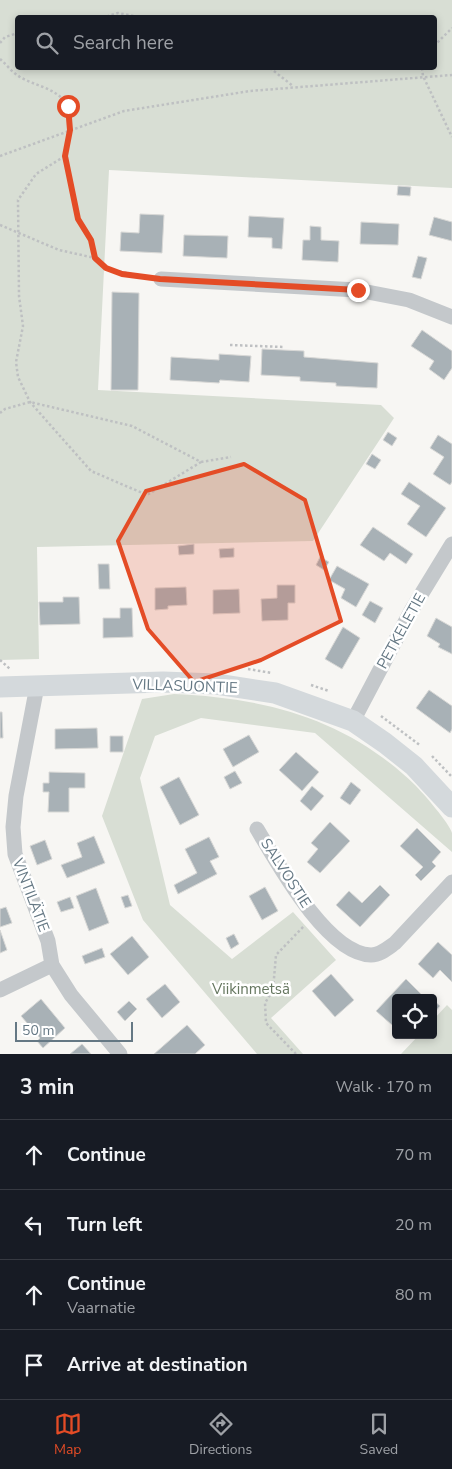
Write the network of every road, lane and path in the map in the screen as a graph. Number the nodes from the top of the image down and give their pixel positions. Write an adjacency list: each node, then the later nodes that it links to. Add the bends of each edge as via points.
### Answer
1 (112, 15): 2 (path)
2 (128, 15)
3 (452, 28): 6 (path)
4 (15, 34): 5 (path, via 5,37)
5 (0, 43)
6 (437, 43)
7 (0, 59): 13 (path, via 18,76 59,96 68,106)
8 (273, 70): 12 (path)
9 (422, 70): 11 (path)
10 (452, 75): 11 (path)
11 (423, 76): 12 (path); 14 (path)
12 (293, 86): 13 (path, via 124,111)
13 (70, 130): 15 (path); 16 (path)
14 (452, 137)
15 (0, 156)
16 (65, 156): 18 (path, via 36,174 18,200); 19 (path, via 78,219 91,240)
17 (0, 225): 18 (path)
18 (18, 234): 19 (path, via 59,250); 24 (path, via 23,326 16,362 18,377)
19 (95, 258): 20 (path, via 106,268 122,274)
20 (160, 279): 21 (street, via 358,290 409,300)
21 (452, 317)
22 (230, 345): 23 (path)
23 (284, 347)
24 (30, 402): 25 (path); 27 (path, via 132,426); 27 (path, via 91,471 147,495)
25 (0, 412)
26 (231, 457): 27 (path)
27 (201, 462)
28 (452, 544): 32 (street, PETKELETIE, via 411,611)
29 (0, 660): 30 (path)
30 (6, 678): 31 (street, VILLASUONTIE)
31 (37, 686): 32 (street, VILLASUONTIE, via 163,682 216,684 275,693); 37 (street, VINTILÄTIE, via 13,826 15,854 48,940)
32 (353, 721): 33 (street, VILLASUONTIE, via 414,766)
33 (452, 807)
34 (257, 830): 36 (street, SALVOSTIE)
35 (452, 882): 36 (street, SALVOSTIE, via 395,942 373,955 362,954 346,945)
36 (314, 916): 40 (path, via 276,956 273,990 265,1003 266,1023)
37 (52, 966): 38 (street); 39 (street, VINTILÄTIE, via 71,995)
38 (0, 990)
39 (120, 1054)
40 (296, 1054)

